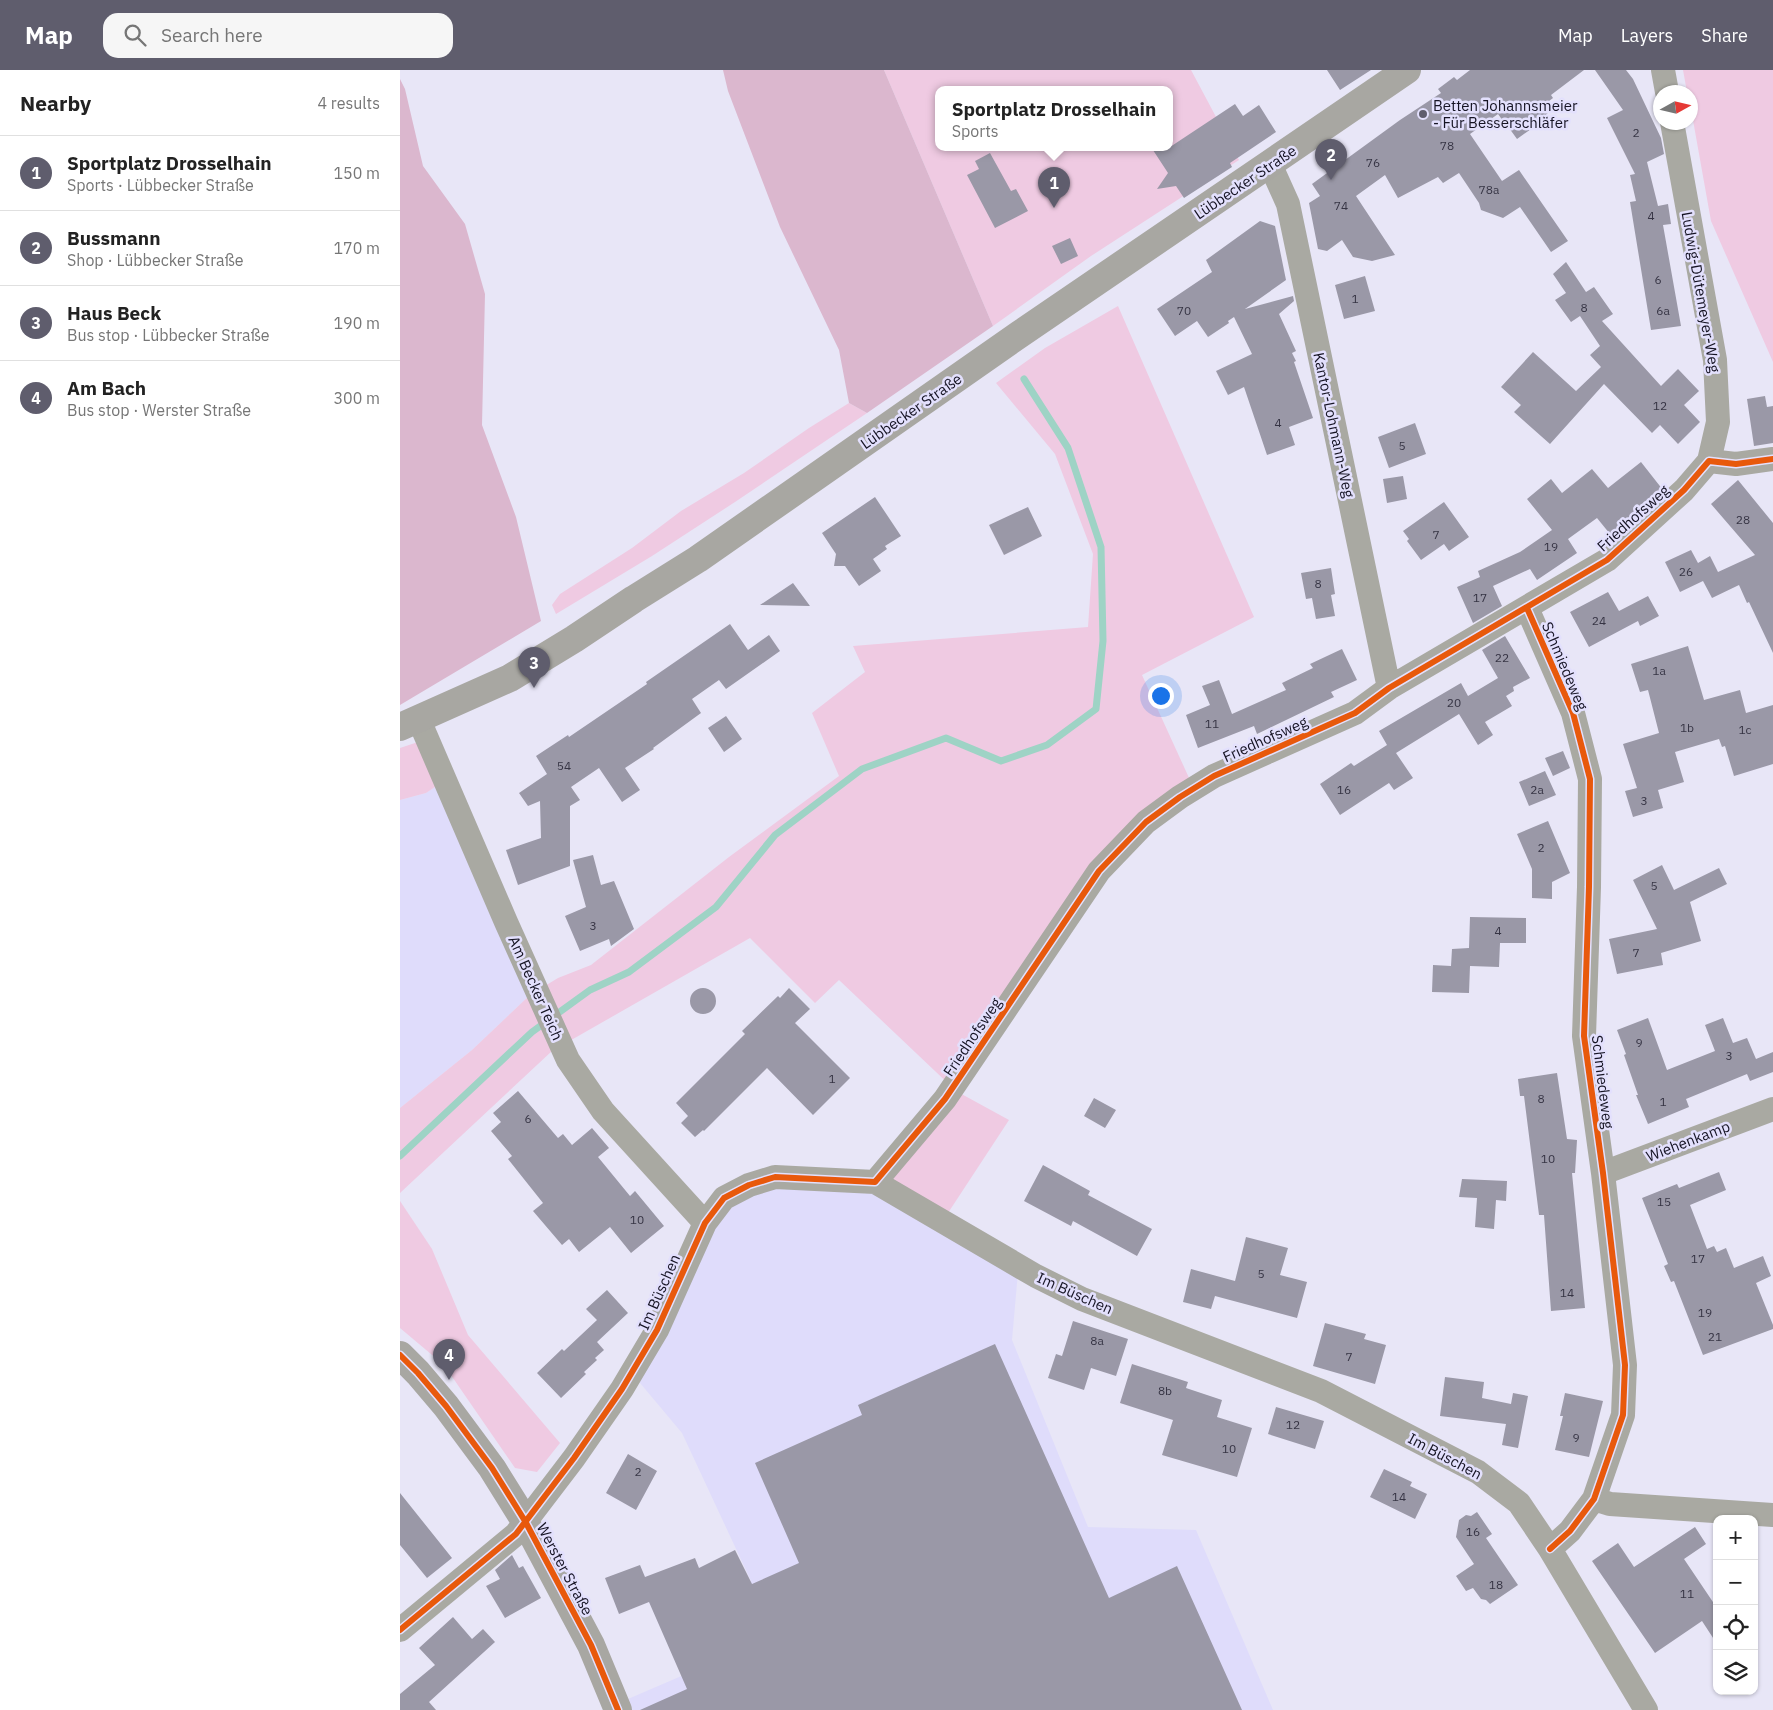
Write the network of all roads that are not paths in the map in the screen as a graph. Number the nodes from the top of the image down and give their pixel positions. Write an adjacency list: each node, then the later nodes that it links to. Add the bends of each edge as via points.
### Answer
1 (1663, 70): 3 (street)
2 (1390, 75): 5 (main road, Lübbecker Straße)
3 (1666, 85)
4 (1673, 130): 7 (street, Ludwig-Dütemeyer-Weg, via 1715,360 1718,422)
5 (1270, 164): 9 (street, Kantor-Lohmann-Weg, via 1288,204); 10 (main road, Lübbecker Straße, via 698,559 510,678)
6 (1773, 460): 7 (street, via 1736,464)
7 (1709, 461): 8 (street, Friedhofsweg, via 1684,490 1607,560)
8 (1527, 608): 9 (street, Friedhofsweg); 12 (street, Schmiedeweg, via 1573,713 1590,779 1584,1036)
9 (1389, 688): 13 (street, Friedhofsweg, via 1355,713 1214,776 1146,822 1099,871 945,1099)
10 (410, 723): 14 (street, Am Becker Teich, via 568,1060 603,1111)
11 (1773, 1108): 12 (street, Wiehenkamp)
12 (1603, 1172): 16 (street, Schmiedeweg, via 1625,1365 1623,1415)
13 (875, 1182): 14 (street, Im Büschen, via 775,1177 749,1185 724,1198); 19 (street, Im Büschen, via 1036,1276 1082,1299 1321,1391 1478,1472 1519,1502)
14 (705, 1223): 18 (street, Im Büschen, via 657,1330 622,1389)
15 (400, 1355): 18 (main road, Werster Straße, via 452,1414 492,1468)
16 (1594, 1499): 17 (street, via 1610,1504); 19 (street, Schmiedeweg, via 1570,1531)
17 (1773, 1515)
18 (525, 1521): 20 (street, Im Büschen, via 516,1534); 21 (main road, Werster Straße, via 591,1645)
19 (1550, 1549): 22 (street, Im Büschen)
20 (400, 1630)
21 (618, 1710)
22 (1646, 1710)

